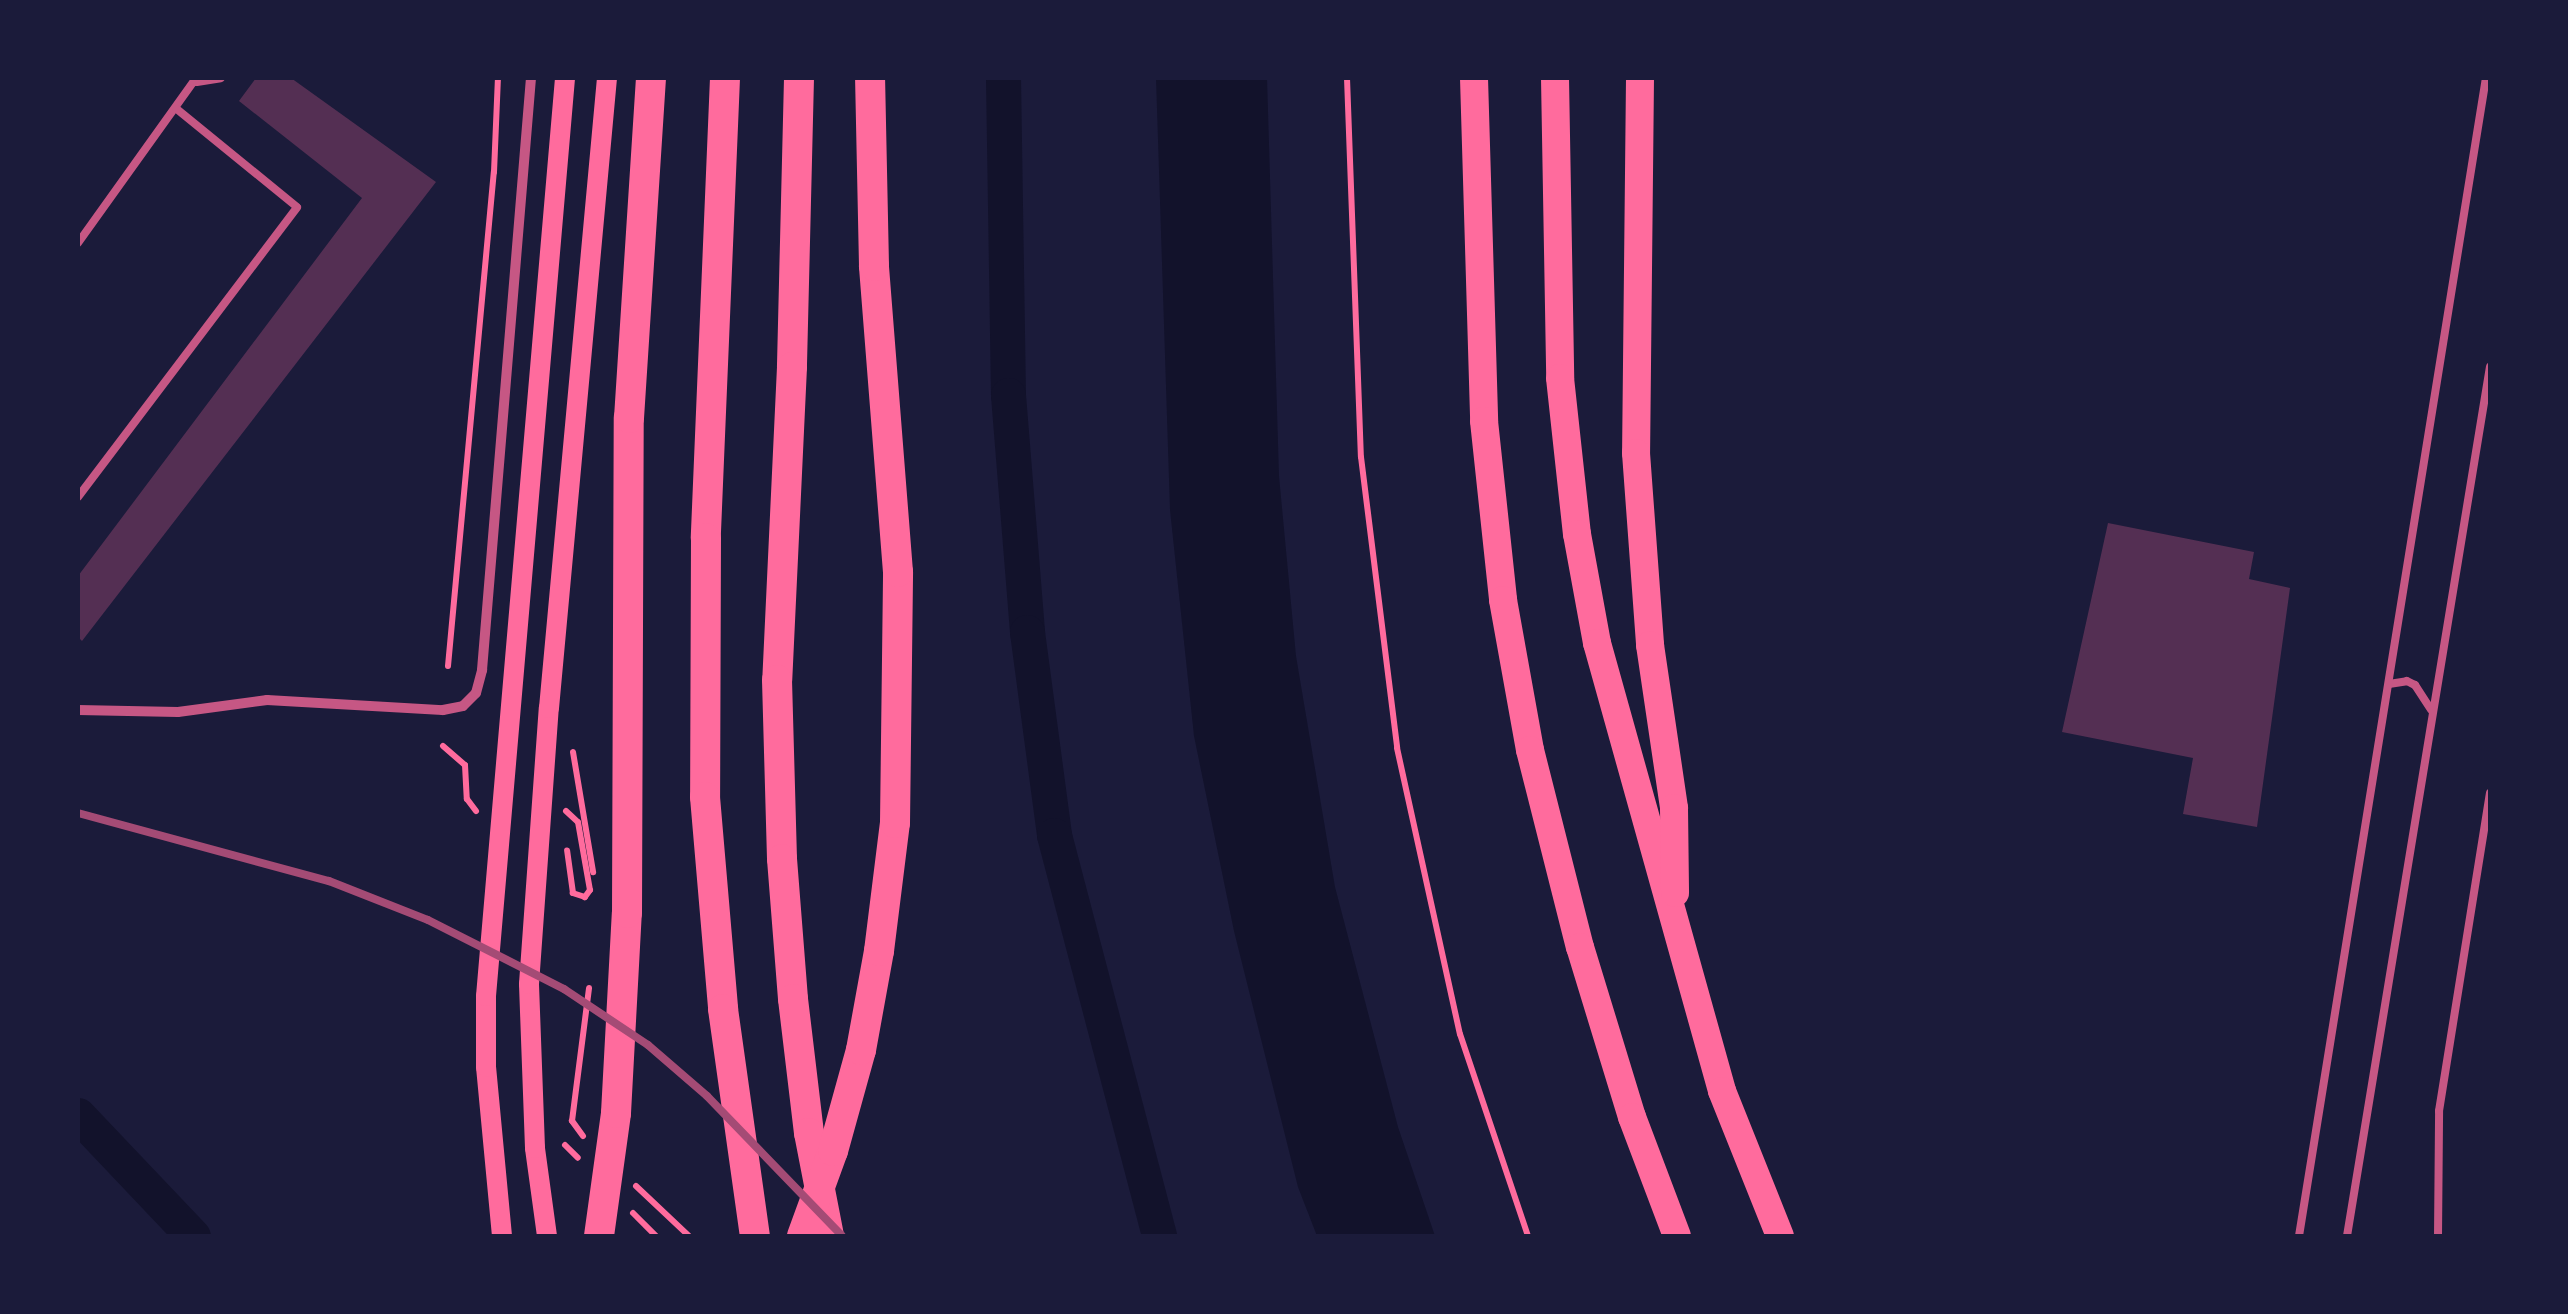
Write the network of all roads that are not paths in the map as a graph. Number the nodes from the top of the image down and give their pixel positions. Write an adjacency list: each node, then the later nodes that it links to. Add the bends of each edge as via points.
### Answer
1 (221, 78): 13 (lane)
2 (532, 78): 19 (street, via 476,693 463,706 443,710 267,700 178,712)
3 (565, 78): 23 (main road, via 492,882 486,1067)
4 (607, 78): 24 (main road, via 535,872 530,1001)
5 (651, 78): 25 (highway, via 629,418 625,950 616,1113)
6 (725, 78): 26 (highway, via 706,538 706,797 723,1008)
7 (799, 78): 28 (highway, via 777,680 782,859 802,1076)
8 (870, 78): 27 (highway, via 874,266 898,572 896,823 861,1050)
9 (1474, 78): 29 (highway, via 1484,421 1503,600 1530,750 1580,947)
10 (1555, 78): 22 (highway, via 1560,378 1577,534 1597,642)
11 (1640, 78): 22 (highway, via 1636,452 1650,645 1674,808)
12 (2486, 78): 18 (lane)
13 (196, 80): 14 (lane)
14 (177, 110): 15 (lane); 17 (lane, via 297,206)
15 (78, 243)
16 (2490, 367): 20 (lane)
17 (78, 497)
18 (2390, 684): 20 (lane, via 2414,685); 31 (lane)
19 (78, 710)
20 (2432, 714): 32 (lane)
21 (2490, 793): 33 (lane, via 2439,1112)
22 (1676, 940): 30 (highway, via 1722,1091)
23 (502, 1236)
24 (547, 1236)
25 (599, 1236)
26 (755, 1236)
27 (802, 1236)
28 (829, 1236)
29 (1677, 1236)
30 (1780, 1236)
31 (2300, 1236)
32 (2346, 1236)
33 (2438, 1236)

